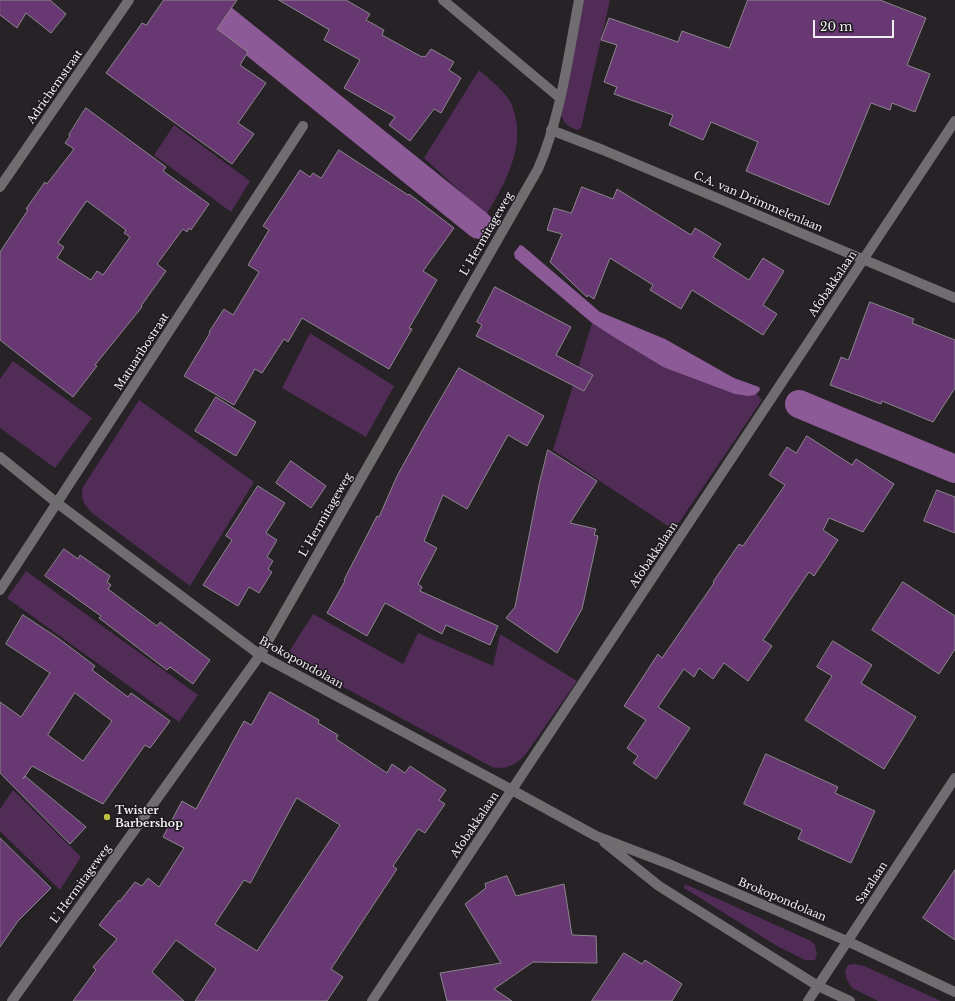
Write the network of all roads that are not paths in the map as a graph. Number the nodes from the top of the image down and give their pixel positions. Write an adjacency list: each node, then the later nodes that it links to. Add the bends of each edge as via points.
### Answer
1 (129, 0): 8 (street, Adrichemstraat)
2 (443, 0): 4 (street)
3 (579, 0): 4 (street, L' Hermitageweg)
4 (560, 98): 7 (street, L' Hermitageweg)
5 (955, 121): 9 (street, Afobakkalaan)
6 (303, 126): 12 (street, Matuaribostraat)
7 (551, 130): 9 (street, C.A. van Drimmelenlaan); 14 (street, L' Hermitageweg, via 538,169)
8 (0, 187)
9 (863, 260): 10 (street, C.A. van Drimmelenlaan); 16 (street, Afobakkalaan)
10 (955, 298)
11 (0, 457): 12 (street, Brokopondolaan)
12 (57, 504): 13 (street, Matuaribostraat); 14 (street, Brokopondolaan)
13 (0, 590)
14 (260, 656): 16 (street, Brokopondolaan); 21 (street, L' Hermitageweg)
15 (955, 778): 18 (street, Saralaan)
16 (512, 790): 17 (street, Brokopondolaan); 22 (street, Afobakkalaan)
17 (596, 836): 18 (street, Brokopondolaan, via 669,864); 19 (street, Brokopondolaan, via 659,886)
18 (847, 941): 19 (street, Saralaan); 20 (street, Brokopondolaan)
19 (818, 986): 23 (street, Saralaan); 24 (street, Brokopondolaan)
20 (955, 992)
21 (12, 1001)
22 (372, 1001)
23 (808, 1001)
24 (850, 1001)

